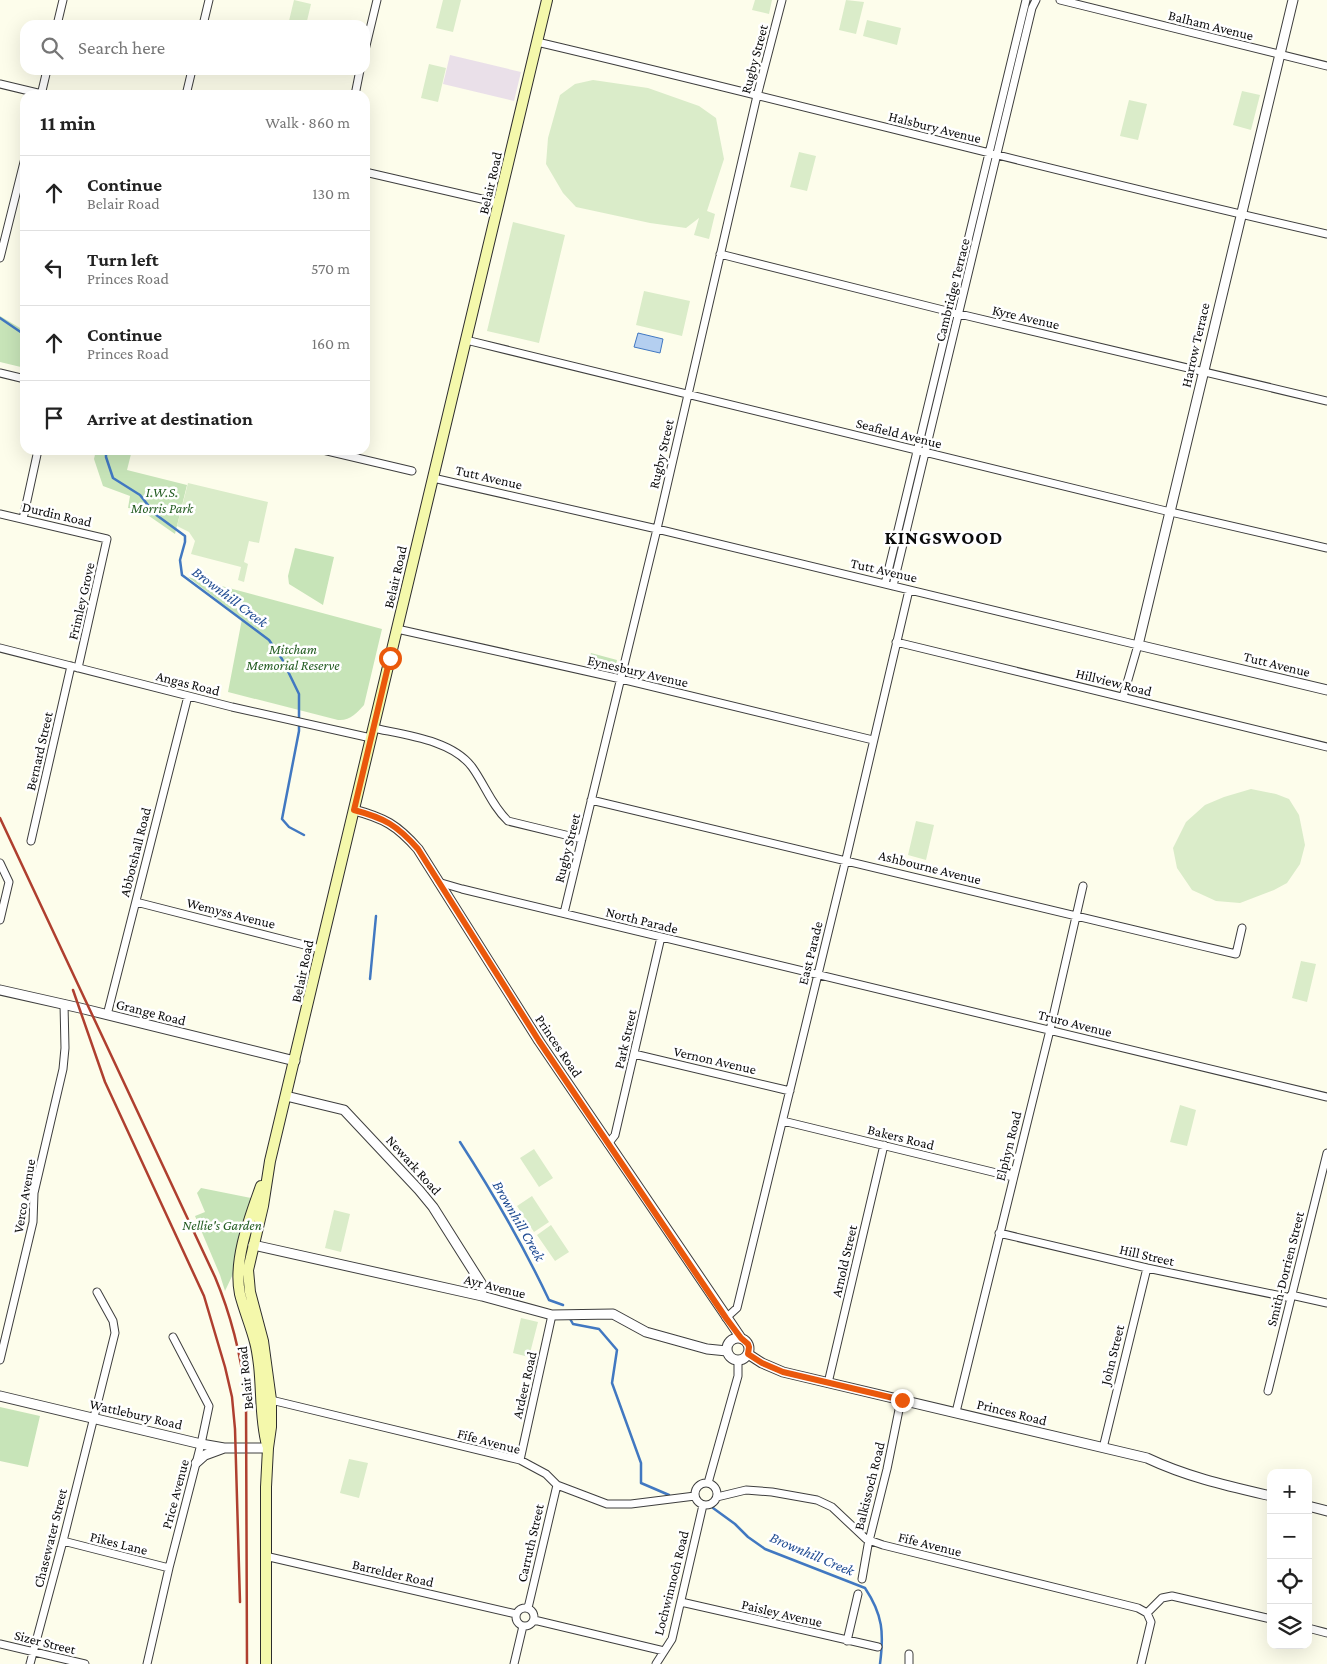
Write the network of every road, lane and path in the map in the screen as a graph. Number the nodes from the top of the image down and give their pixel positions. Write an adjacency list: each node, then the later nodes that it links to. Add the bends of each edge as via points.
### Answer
1 (63, 0): 10 (street)
2 (209, 0): 11 (street)
3 (377, 0): 12 (street)
4 (547, 0): 13 (main road, Belair Road)
5 (782, 0): 26 (street, Rugby Street)
6 (1028, 0): 7 (street); 14 (street, Cambridge Terrace)
7 (1036, 0): 14 (street, Cambridge Terrace)
8 (1060, 0): 15 (street, Balham Avenue)
9 (1293, 0): 15 (street, Harrow Terrace)
10 (58, 20)
11 (204, 20)
12 (370, 29)
13 (537, 42): 26 (street, Halsbury Avenue); 35 (main road, Belair Road)
14 (1019, 50): 17 (street, Cambridge Terrace)
15 (1279, 55): 16 (street, Balham Avenue); 36 (street, Harrow Terrace)
16 (1327, 66)
17 (1013, 73): 27 (street, Cambridge Terrace); 28 (street, Cambridge Terrace)
18 (46, 75): 23 (street)
19 (191, 75): 24 (street)
20 (359, 75): 25 (street)
21 (0, 84): 22 (street)
22 (23, 90)
23 (44, 90)
24 (187, 90)
25 (356, 90)
26 (757, 94): 29 (street, Halsbury Avenue); 40 (street, Rugby Street)
27 (1003, 98): 28 (street); 29 (street, Cambridge Terrace)
28 (1011, 100): 30 (street, Cambridge Terrace)
29 (989, 153): 30 (street, Halsbury Avenue); 33 (street, Cambridge Terrace)
30 (998, 155): 34 (street, Cambridge Terrace); 36 (street, Halsbury Avenue)
31 (370, 173): 35 (street)
32 (20, 178): 41 (street)
33 (978, 198): 34 (street); 37 (street, Cambridge Terrace)
34 (987, 200): 38 (street, Cambridge Terrace)
35 (499, 202): 46 (main road, Belair Road)
36 (1240, 214): 39 (street, Halsbury Avenue); 49 (street, Harrow Terrace)
37 (973, 220): 38 (street); 42 (street, Cambridge Terrace)
38 (981, 222): 43 (street, Cambridge Terrace)
39 (1327, 234)
40 (720, 254): 44 (street, Kyre Avenue); 54 (street, Rugby Street)
41 (0, 258)
42 (964, 260): 43 (street); 44 (street, Cambridge Terrace)
43 (972, 262): 45 (street, Cambridge Terrace)
44 (951, 312): 45 (street, Kyre Avenue); 47 (street, Cambridge Terrace)
45 (959, 314): 48 (street, Cambridge Terrace); 49 (street, Kyre Avenue)
46 (466, 340): 54 (street, Seafield Avenue); 63 (main road, Belair Road)
47 (941, 352): 48 (street); 51 (street, Cambridge Terrace)
48 (949, 354): 53 (street, Cambridge Terrace)
49 (1204, 371): 55 (street, Kyre Avenue); 64 (street, Harrow Terrace)
50 (0, 373): 52 (street)
51 (935, 376): 53 (street); 56 (street, Cambridge Terrace)
52 (20, 378)
53 (944, 378): 57 (street, Cambridge Terrace)
54 (688, 394): 58 (street, Seafield Avenue); 69 (street, Rugby Street)
55 (1327, 400)
56 (928, 408): 57 (street); 58 (street, Cambridge Terrace)
57 (936, 410): 59 (street, Cambridge Terrace)
58 (917, 450): 59 (street, Seafield Avenue); 66 (street, Cambridge Terrace)
59 (926, 452): 64 (street, Seafield Avenue); 67 (street, Cambridge Terrace)
60 (37, 455): 68 (street)
61 (345, 455): 62 (street)
62 (412, 471)
63 (433, 478): 69 (street, Tutt Avenue); 76 (main road, Belair Road)
64 (1170, 512): 71 (street, Seafield Avenue); 78 (street, Harrow Terrace)
65 (0, 514): 68 (street, Durdin Road)
66 (902, 515): 67 (street); 72 (street, Cambridge Terrace)
67 (910, 516): 72 (street, Cambridge Terrace)
68 (23, 519): 70 (street, Durdin Road)
69 (657, 530): 73 (street, Tutt Avenue); 81 (street, Rugby Street)
70 (107, 539): 80 (street, Frimley Grove)
71 (1327, 548)
72 (896, 558): 73 (street, Cambridge Terrace); 74 (street, Cambridge Terrace)
73 (885, 584): 74 (street, Tutt Avenue)
74 (893, 586): 75 (street, Tutt Avenue)
75 (909, 590): 77 (street, East Parade); 78 (street, Tutt Avenue)
76 (397, 628): 81 (street, Eynesbury Avenue); 85 (main road, Belair Road)
77 (896, 642): 84 (street, Hillview Road); 87 (street, East Parade)
78 (1138, 645): 82 (street, Tutt Avenue); 84 (street, Harrow Terrace)
79 (0, 648): 80 (street, Angas Road)
80 (75, 667): 83 (street, Angas Road); 92 (street, Bernard Street)
81 (621, 679): 87 (street, Eynesbury Avenue); 89 (street, Rugby Street)
82 (1327, 690)
83 (188, 696): 86 (street, Angas Road); 98 (street, Abbotshall Road)
84 (1123, 697): 88 (street, Hillview Road)
85 (373, 728): 86 (main road, Belair Road); 91 (street, via 445,746 461,755 472,767 499,813 508,821)
86 (371, 738): 90 (main road, Belair Road)
87 (873, 740): 93 (street, East Parade)
88 (1327, 747)
89 (592, 800): 91 (street, Rugby Street); 93 (street, Ashbourne Avenue)
90 (354, 810): 95 (street, Princes Road, via 382,818 404,834 418,849); 105 (main road, Belair Road)
91 (582, 839): 100 (street, Rugby Street)
92 (31, 841)
93 (846, 860): 101 (street, Ashbourne Avenue); 106 (street, East Parade)
94 (0, 863): 102 (street, via 9,882)
95 (437, 881): 97 (street, North Parade); 99 (street, Princes Road)
96 (1083, 886): 101 (street, Elphyn Road)
97 (461, 889): 99 (street); 100 (street, North Parade)
98 (136, 902): 105 (street, Wemyss Avenue); 109 (street, Abbotshall Road)
99 (450, 902): 117 (street, Princes Road)
100 (564, 914): 104 (street, North Parade)
101 (1077, 917): 103 (street, Ashbourne Avenue, via 1236,954); 110 (street, Elphyn Road)
102 (0, 920)
103 (1242, 928)
104 (661, 937): 106 (street, North Parade); 111 (street, Park Street)
105 (320, 949): 112 (main road, Belair Road)
106 (818, 975): 110 (street, Truro Avenue); 113 (street, East Parade)
107 (0, 990): 108 (street, Grange Road)
108 (64, 1004): 109 (street, Grange Road); 135 (street, Verco Avenue, via 66,1048 63,1069 34,1193 33,1222)
109 (107, 1015): 112 (street, Grange Road)
110 (1050, 1030): 115 (street, Truro Avenue); 121 (street, Elphyn Road)
111 (634, 1054): 113 (street, Vernon Avenue); 117 (street, Park Street, via 615,1135)
112 (295, 1061): 114 (main road, Belair Road)
113 (790, 1091): 116 (street, East Parade)
114 (286, 1096): 120 (main road, Belair Road); 126 (street, Newark Road, via 344,1110 433,1207 481,1283)
115 (1327, 1097)
116 (782, 1121): 118 (street, Bakers Road); 130 (street, East Parade, via 737,1308)
117 (608, 1144): 130 (street, Princes Road)
118 (884, 1145): 121 (street, Bakers Road); 137 (street, Arnold Street)
119 (1327, 1153): 127 (street, Smith-Dorrien Street)
120 (270, 1161): 123 (main road, Belair Road); 146 (main road, Belair Road, via 250,1218 238,1273 240,1294 256,1343 263,1432)
121 (1013, 1177): 122 (street, Elphyn Road)
122 (999, 1233): 124 (street, Hill Street); 142 (street, Elphyn Road)
123 (253, 1245): 126 (street, Ayr Avenue); 140 (main road, Belair Road, via 248,1280 263,1341)
124 (1147, 1268): 127 (street, Hill Street); 147 (street, John Street)
125 (97, 1292): 143 (street, Chasewater Street, via 113,1322 114,1333)
126 (482, 1296): 129 (street, Ayr Avenue)
127 (1291, 1297): 128 (street, Hill Street); 138 (street, Smith-Dorrien Street)
128 (1327, 1303)
129 (556, 1314): 133 (street, Ayr Avenue, via 613,1314 646,1332 707,1349); 148 (street, Ardeer Road)
130 (726, 1318): 132 (street, Princes Road)
131 (173, 1337): 144 (street, Price Avenue, via 209,1406)
132 (736, 1339): 133 (street, via 729,1343); 134 (street, via 748,1344)
133 (727, 1351): 136 (street)
134 (748, 1354): 136 (street); 137 (street, Princes Road, via 783,1372)
135 (0, 1360)
136 (738, 1360): 150 (street, via 738,1376)
137 (828, 1382): 141 (street, Princes Road)
138 (1268, 1391)
139 (0, 1396): 143 (street, Wattlebury Road)
140 (271, 1400): 146 (main road, Belair Road); 148 (street, Fife Avenue)
141 (902, 1400): 142 (street, Princes Road); 158 (street, Balkissoch Road)
142 (956, 1412): 147 (street, Princes Road)
143 (94, 1418): 144 (street, Wattlebury Road); 159 (street, Chasewater Street)
144 (201, 1444): 145 (street, Wattlebury Road); 149 (street, Price Avenue)
145 (224, 1448): 146 (street, Wattlebury Road); 149 (street, via 205,1455)
146 (268, 1448): 160 (main road, Belair Road)
147 (1103, 1448): 152 (street, Princes Road, via 1147,1458 1195,1477)
148 (520, 1460): 151 (street, Fife Avenue, via 546,1474)
149 (196, 1463): 161 (street, Price Avenue)
150 (708, 1483): 153 (street, via 697,1487); 154 (street, via 716,1490)
151 (557, 1485): 153 (street, Fife Avenue, via 607,1504); 165 (street, Carruth Street)
152 (1267, 1495)
153 (695, 1496): 155 (street)
154 (717, 1497): 155 (street, via 711,1504); 158 (street, Fife Avenue, via 746,1490 817,1500 832,1508)
155 (703, 1504): 164 (street, Lochwinnoch Road)
156 (1312, 1507): 157 (street)
157 (1327, 1511)
158 (869, 1540): 162 (street, Balkissoch Road); 166 (street, Fife Avenue)
159 (63, 1541): 161 (street, Pikes Lane); 177 (street, Chasewater Street)
160 (265, 1556): 167 (street, Barrelder Road); 182 (main road, Belair Road)
161 (169, 1568): 181 (street, Price Avenue)
162 (862, 1578)
163 (858, 1594): 173 (street)
164 (681, 1602): 173 (street, Paisley Avenue); 176 (street, Lochwinnoch Road, via 672,1639)
165 (528, 1608): 167 (street, via 522,1608); 169 (street, via 534,1614)
166 (1147, 1612): 168 (street, via 1162,1598 1172,1596); 186 (street, via 1151,1622)
167 (516, 1614): 170 (street)
168 (1267, 1619)
169 (534, 1620): 170 (street); 176 (street)
170 (522, 1626): 183 (street)
171 (1312, 1629): 172 (street)
172 (1327, 1633)
173 (847, 1640): 175 (street, Paisley Avenue)
174 (0, 1644): 177 (street, Sizer Street)
175 (878, 1647)
176 (664, 1651): 184 (street, Lochwinnoch Road)
177 (34, 1652): 179 (street, Chasewater Street); 180 (street, Sizer Street)
178 (908, 1654): 185 (street)
179 (30, 1664)
180 (85, 1664)
181 (147, 1664)
182 (266, 1664)
183 (514, 1664)
184 (656, 1664)
185 (909, 1664)
186 (1141, 1664)

